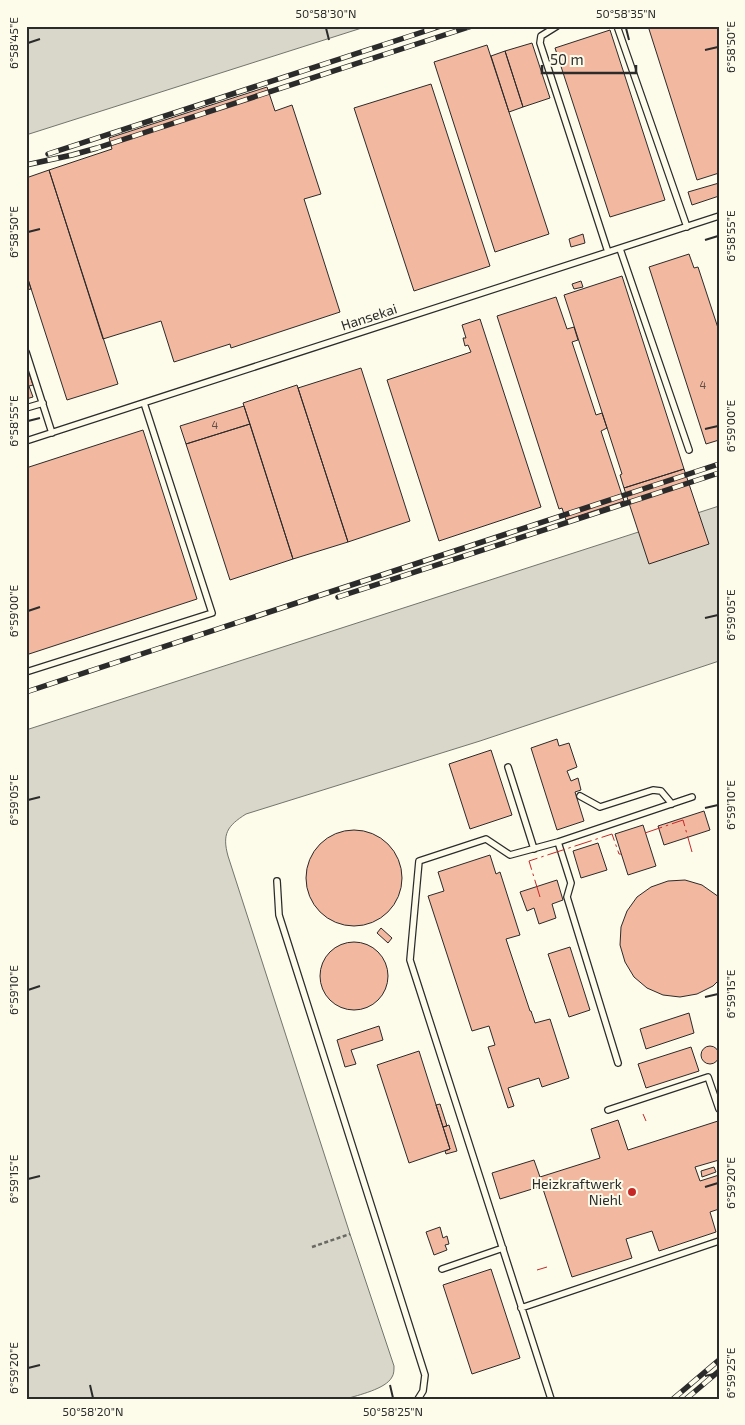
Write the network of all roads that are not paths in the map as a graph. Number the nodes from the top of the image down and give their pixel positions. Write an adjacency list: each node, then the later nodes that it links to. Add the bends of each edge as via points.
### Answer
1 (557, 26): 6 (lane, via 541,36 540,43)
2 (616, 26): 4 (lane)
3 (719, 216): 4 (lane, Hansekai)
4 (687, 227): 5 (lane, Hansekai)
5 (620, 249): 6 (lane, Hansekai); 13 (lane)
6 (608, 252): 9 (lane, Hansekai)
7 (26, 352): 8 (lane)
8 (43, 403): 10 (lane); 11 (lane)
9 (144, 403): 11 (lane, Hansekai); 14 (lane, via 212,613)
10 (26, 408)
11 (52, 433): 12 (lane, Hansekai)
12 (26, 441)
13 (689, 450)
14 (26, 672)
15 (508, 767): 20 (lane)
16 (580, 796): 18 (lane, via 600,807 653,790 661,791)
17 (692, 797): 18 (lane)
18 (672, 804): 19 (lane)
19 (558, 842): 20 (lane); 22 (lane, via 571,883 567,897)
20 (534, 849): 26 (lane, via 510,855 486,839 420,861 410,960)
21 (277, 881): 29 (lane, via 279,915 425,1375 423,1392)
22 (618, 1063)
23 (719, 1109): 24 (lane, via 708,1077)
24 (608, 1110)
25 (719, 1241): 28 (lane)
26 (503, 1248): 27 (lane); 28 (lane)
27 (442, 1269)
28 (522, 1308): 30 (lane)
29 (418, 1399)
30 (551, 1399)

